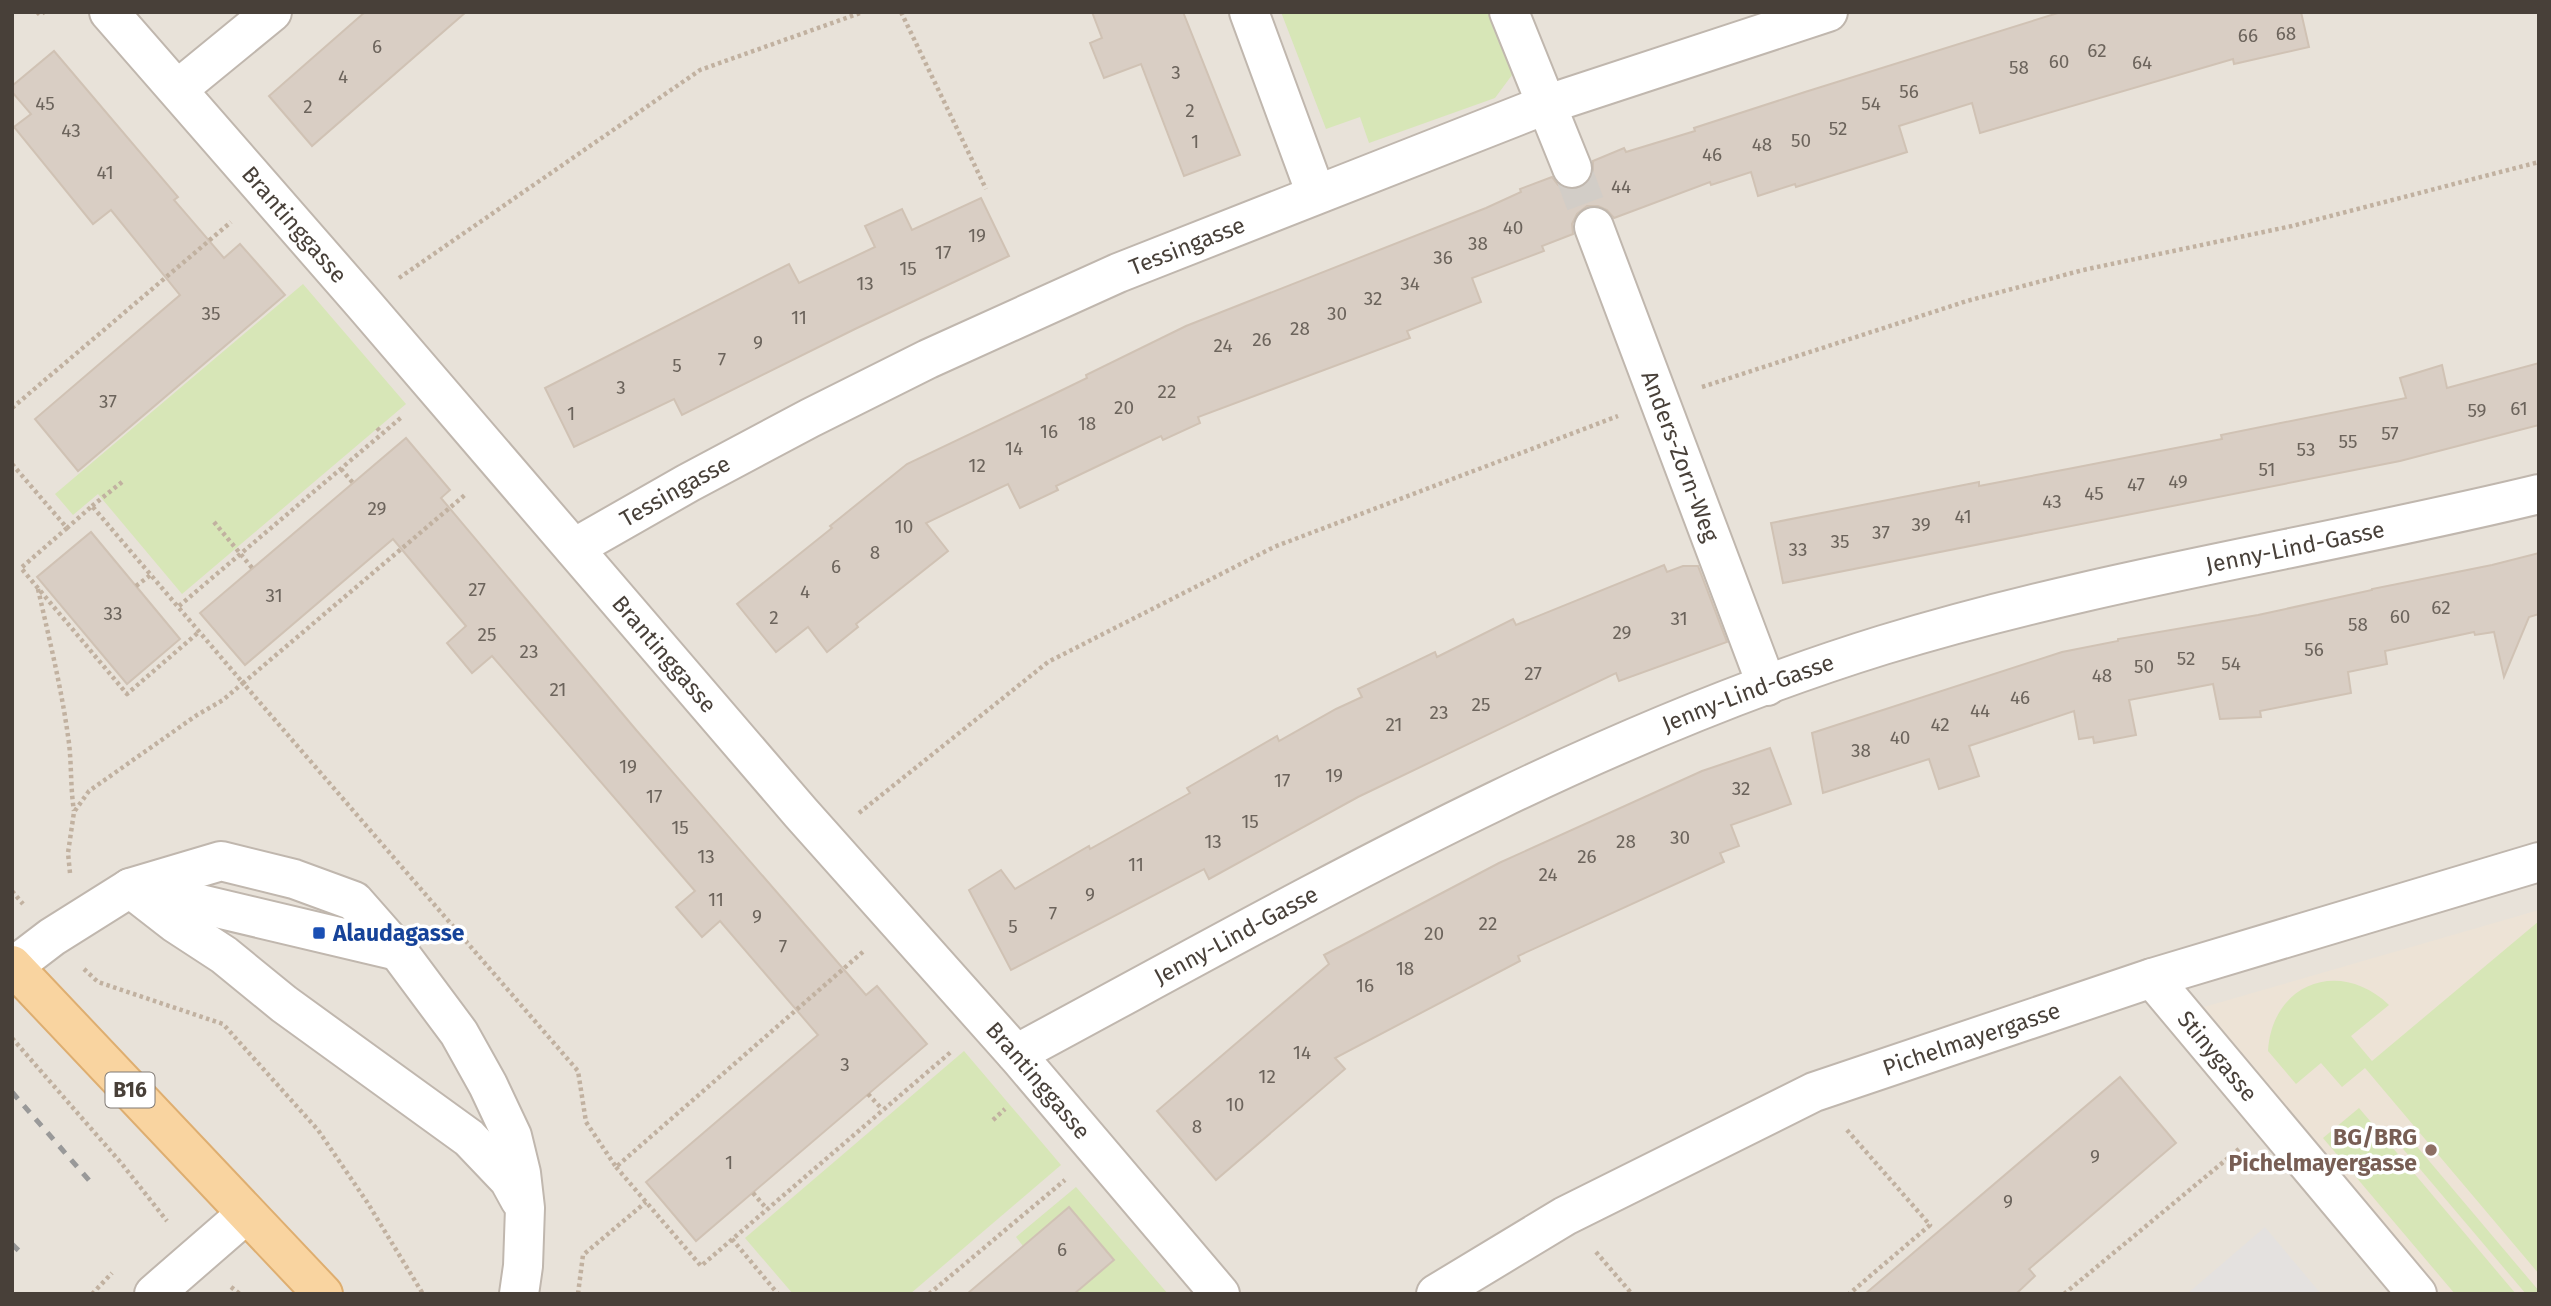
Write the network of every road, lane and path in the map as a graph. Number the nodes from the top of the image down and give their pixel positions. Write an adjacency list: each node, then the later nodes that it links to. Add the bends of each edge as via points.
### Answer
1 (37, 12): 2 (path)
2 (44, 12)
3 (109, 12): 10 (street, Brantinggasse)
4 (272, 12): 10 (street)
5 (863, 12): 17 (path, via 700,70)
6 (901, 12): 13 (path)
7 (1249, 12): 15 (street)
8 (1509, 12): 11 (street)
9 (1828, 12): 11 (street, Tessingasse)
10 (178, 89): 14 (street, Brantinggasse)
11 (1545, 105): 12 (street); 15 (street, Tessingasse)
12 (1572, 168)
13 (986, 190)
14 (266, 192): 17 (street, Brantinggasse); 19 (path)
15 (1316, 194): 31 (street, Tessingasse, via 1118,274 928,359 688,483)
16 (1594, 228): 40 (street, Anders-Zorn-Weg)
17 (363, 303): 18 (street, Brantinggasse)
18 (436, 389): 21 (path); 23 (street, Brantinggasse)
19 (12, 408)
20 (377, 428): 21 (path)
21 (382, 433): 24 (path)
22 (12, 464): 30 (path)
23 (502, 464): 31 (street, Brantinggasse); 39 (path)
24 (341, 469): 26 (path); 32 (path)
25 (122, 482): 28 (path)
26 (353, 483)
27 (2539, 494): 40 (street, Jenny-Lind-Gasse, via 2016,607 1881,646)
28 (92, 506): 30 (path); 34 (path)
29 (214, 522): 32 (path)
30 (67, 528): 36 (path, via 21,568)
31 (574, 548): 46 (street, Brantinggasse)
32 (240, 554): 33 (path); 37 (path)
33 (253, 569)
34 (152, 574): 35 (path); 37 (path)
35 (136, 586)
36 (38, 588): 38 (path, via 127,694); 41 (path, via 62,695)
37 (179, 606): 38 (path)
38 (200, 631): 39 (path)
39 (243, 683): 41 (path, via 89,791); 57 (path, via 578,1071 586,1122)
40 (1767, 686): 52 (street, Jenny-Lind-Gasse, via 1573,764 1417,839)
41 (74, 812): 43 (path, via 68,853)
42 (2539, 862): 49 (street, Pichelmayergasse)
43 (71, 877)
44 (130, 888): 47 (street); 61 (street, via 469,1138 509,1180); 61 (street, via 398,951 459,1032 488,1085 512,1136)
45 (12, 891): 47 (path)
46 (897, 922): 50 (street, Brantinggasse); 57 (path)
47 (52, 937): 48 (street); 70 (path, via 98,982 223,1024 318,1130)
48 (13, 966): 63 (main road, B16)
49 (2152, 978): 53 (street, Pichelmayergasse); 56 (street, Stinygasse)
50 (986, 1020): 52 (street, Brantinggasse); 55 (path)
51 (12, 1038): 66 (path, via 124,1166)
52 (1016, 1054): 75 (street, Brantinggasse)
53 (1814, 1092): 64 (street, Pichelmayergasse); 78 (path, via 1930,1225)
54 (868, 1094): 55 (path)
55 (882, 1110): 62 (path)
56 (2272, 1122): 79 (path); 80 (street, Stinygasse)
57 (616, 1167): 60 (path)
58 (1074, 1172): 74 (path)
59 (753, 1193): 62 (path)
60 (646, 1202): 65 (path, via 701,1266); 72 (path, via 583,1255)
61 (525, 1208): 71 (street)
62 (767, 1209): 65 (path)
63 (246, 1214): 66 (street); 69 (main road, B16)
64 (1565, 1216): 76 (street, Pichelmayergasse); 77 (path)
65 (732, 1239): 73 (path)
66 (194, 1259): 67 (street); 68 (path)
67 (154, 1294)
68 (240, 1294)
69 (323, 1294)
70 (423, 1294)
71 (519, 1294)
72 (578, 1294)
73 (778, 1294)
74 (929, 1294)
75 (1220, 1294)
76 (1436, 1294)
77 (1632, 1294)
78 (1849, 1294)
79 (2064, 1294)
80 (2417, 1294)

